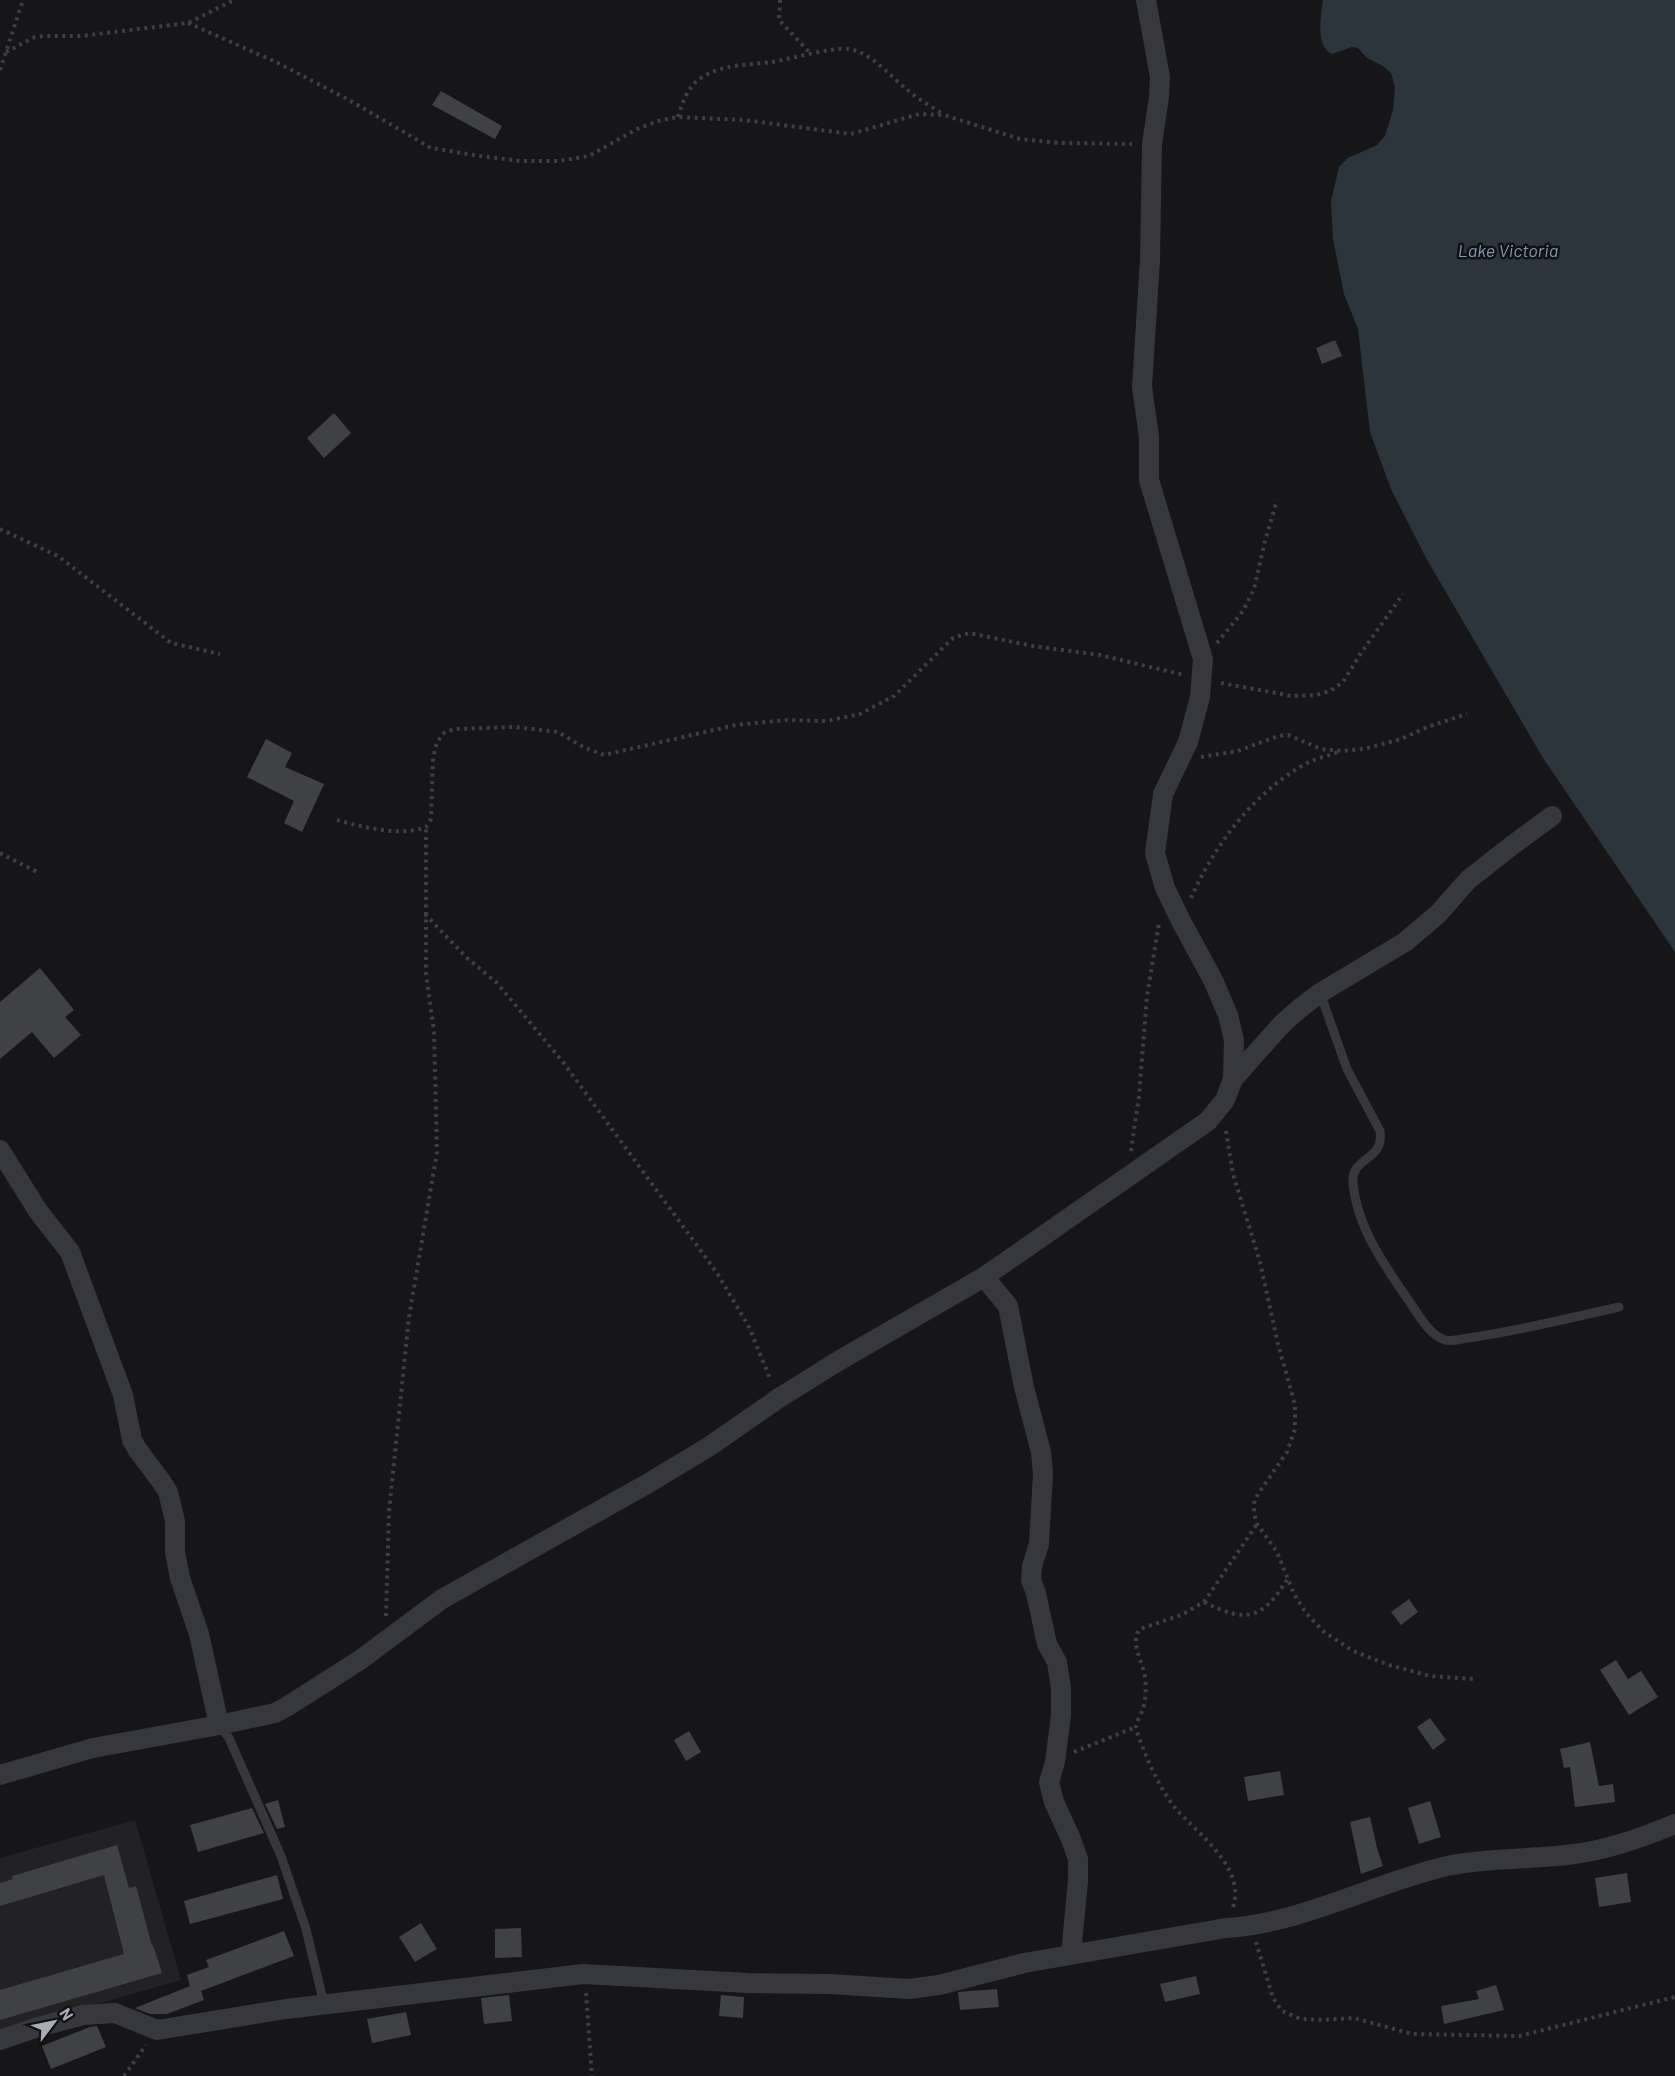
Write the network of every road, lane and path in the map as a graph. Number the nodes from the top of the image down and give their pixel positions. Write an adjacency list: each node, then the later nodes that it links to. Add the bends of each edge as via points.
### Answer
1 (23, 0): 6 (path)
2 (234, 0): 5 (path)
3 (780, 0): 7 (path, via 779,20)
4 (1146, 0): 11 (street, via 1160,77)
5 (188, 23): 6 (path, via 81,36 35,37); 10 (path, via 287,68 431,148 501,159 559,161 590,156 637,129)
6 (6, 52): 8 (path)
7 (811, 54): 9 (path, via 848,49 865,56); 10 (path, via 738,65 703,77 684,96)
8 (0, 70)
9 (944, 115): 10 (path, via 918,114 851,134 744,120); 11 (path, via 1020,139)
10 (678, 117)
11 (1152, 144): 16 (street, via 1142,387 1149,436 1149,480)
12 (1277, 500): 16 (path, via 1254,589 1243,611)
13 (0, 530): 15 (path, via 58,556 171,643)
14 (1403, 594): 17 (path, via 1343,682 1330,691 1292,696)
15 (220, 654)
16 (1203, 659): 17 (street)
17 (1201, 679): 20 (street, via 1191,731); 23 (path, via 1100,655 969,633 953,638 894,696 860,714 827,721 736,725 604,755 558,732 514,727 454,729 436,742 431,819)
18 (1467, 714): 19 (path, via 1401,739)
19 (1342, 751): 20 (path, via 1321,749 1287,735 1219,755); 28 (path, via 1290,774 1248,810 1220,843)
20 (1179, 760): 28 (street, via 1163,795 1155,853 1165,888)
21 (1552, 816): 29 (street, via 1468,880 1438,914 1405,942)
22 (337, 820): 23 (path, via 410,832)
23 (426, 827): 26 (path)
24 (0, 853): 25 (path)
25 (37, 872)
26 (425, 914): 36 (path, via 497,983 563,1062 652,1182 750,1327); 40 (path, via 426,974 434,1032 437,1152 409,1317 389,1511)
27 (1160, 920): 33 (path)
28 (1181, 921): 30 (street, via 1228,1015 1234,1040)
29 (1320, 993): 30 (street, via 1282,1024); 35 (lane, via 1347,1069 1380,1131 1379,1149 1354,1172 1356,1203 1379,1258 1434,1333 1447,1341 1504,1334)
30 (1233, 1079): 31 (street)
31 (1225, 1100): 33 (street, via 1208,1121); 37 (path, via 1233,1174 1260,1262 1295,1405 1295,1429 1287,1452 1254,1503)
32 (0, 1150): 42 (street, via 38,1211 70,1252 123,1395 132,1440 168,1492 180,1578 200,1634)
33 (1126, 1178): 34 (street)
34 (984, 1277): 36 (street); 44 (street, via 1008,1306 1041,1452 1039,1544 1031,1580 1047,1644 1057,1662 1061,1688)
35 (1619, 1307)
36 (778, 1398): 40 (street, via 647,1484 442,1599)
37 (1257, 1524): 38 (path, via 1277,1552); 39 (path)
38 (1288, 1578): 39 (path, via 1268,1607 1258,1612 1233,1614); 41 (path, via 1306,1613 1323,1631 1353,1651 1430,1676)
39 (1204, 1602): 43 (path, via 1136,1634 1146,1690)
40 (386, 1640): 42 (street, via 282,1710)
41 (1473, 1679)
42 (219, 1725): 45 (street, via 93,1748); 52 (lane, via 229,1738 281,1856 306,1929)
43 (1136, 1727): 44 (path); 48 (path, via 1174,1807 1230,1873 1236,1897)
44 (1055, 1762): 49 (street, via 1049,1782 1051,1792 1078,1859)
45 (0, 1775)
46 (1675, 1824): 47 (street, via 1645,1837 1576,1854 1449,1866)
47 (1252, 1927): 48 (street); 51 (path, via 1273,1998 1282,2011 1301,2019 1354,2018 1412,2034 1519,2036)
48 (1226, 1928): 49 (street)
49 (1071, 1954): 50 (street, via 909,1989)
50 (583, 1974): 52 (street); 56 (path)
51 (1675, 1997)
52 (324, 2004): 53 (street)
53 (157, 2030): 54 (street, via 115,2013 83,2015); 55 (path)
54 (0, 2040)
55 (124, 2076)
56 (592, 2076)

